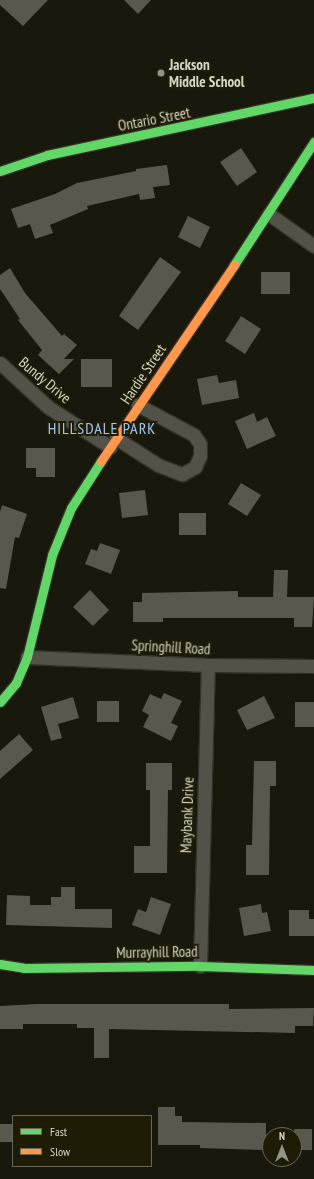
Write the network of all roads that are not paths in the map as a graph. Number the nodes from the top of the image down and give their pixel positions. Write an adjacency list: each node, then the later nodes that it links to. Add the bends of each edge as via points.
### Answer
1 (314, 98): 3 (street, Ontario Street, via 47,155)
2 (314, 142): 4 (street, Hardie Street)
3 (0, 171)
4 (268, 214): 5 (street); 7 (street, Hardie Street)
5 (314, 246)
6 (0, 364): 8 (street, Bundy Drive, via 48,408)
7 (138, 405): 8 (street, Hardie Street); 8 (street, Bundy Drive, via 194,435 200,444 200,456 195,467 182,474)
8 (113, 442): 9 (street, Hardie Street, via 71,508 52,555)
9 (27, 658): 10 (street, Springhill Road); 12 (street, Hardie Street, via 16,683)
10 (208, 666): 11 (street, Springhill Road); 14 (street, Maybank Drive)
11 (314, 666)
12 (0, 702)
13 (0, 964): 14 (street, Murrayhill Road, via 24,968)
14 (200, 966): 15 (street, Murrayhill Road)
15 (314, 970)

